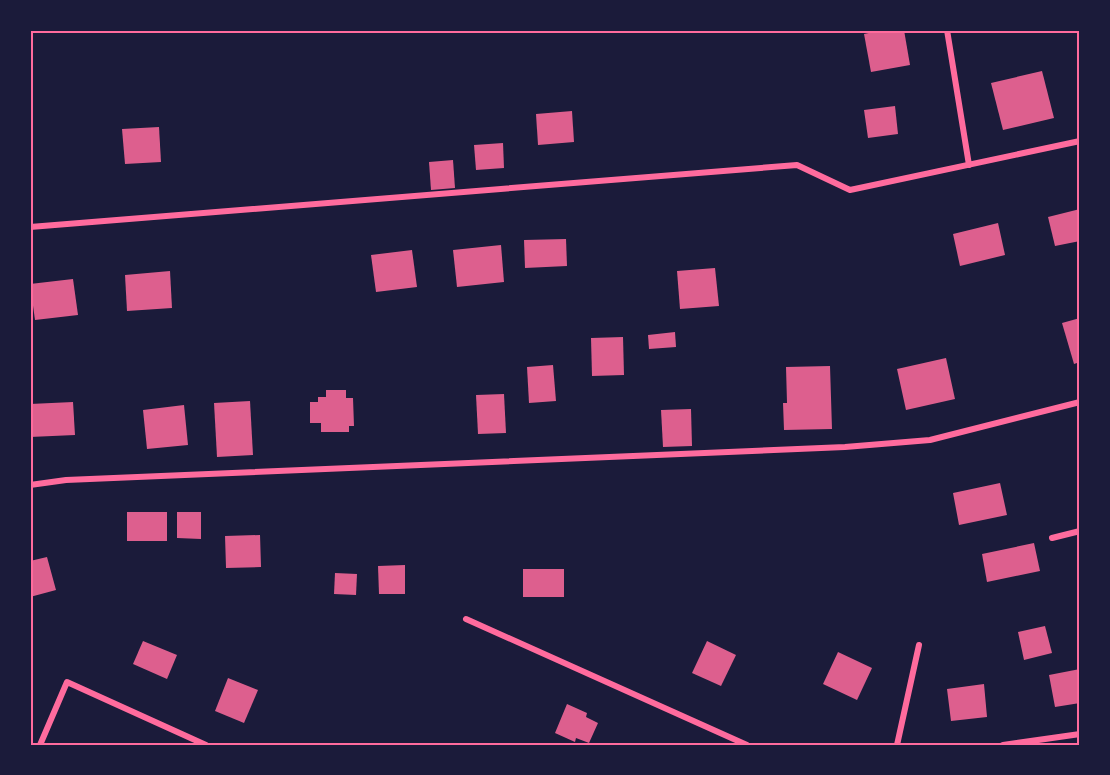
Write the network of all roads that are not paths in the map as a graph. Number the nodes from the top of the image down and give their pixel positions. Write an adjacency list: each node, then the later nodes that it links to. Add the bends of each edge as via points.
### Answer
1 (947, 30): 3 (street)
2 (1080, 141): 3 (street)
3 (969, 165): 4 (street, via 850,190 797,165)
4 (30, 227)
5 (1080, 402): 6 (street, via 930,440 845,447 66,480)
6 (30, 485)
7 (1080, 531): 8 (street)
8 (1052, 538)
9 (466, 619): 14 (street)
10 (919, 645): 15 (street)
11 (1080, 734): 16 (street)
12 (40, 745): 13 (street, via 67,682)
13 (206, 745)
14 (747, 745)
15 (897, 745)
16 (1003, 745)

